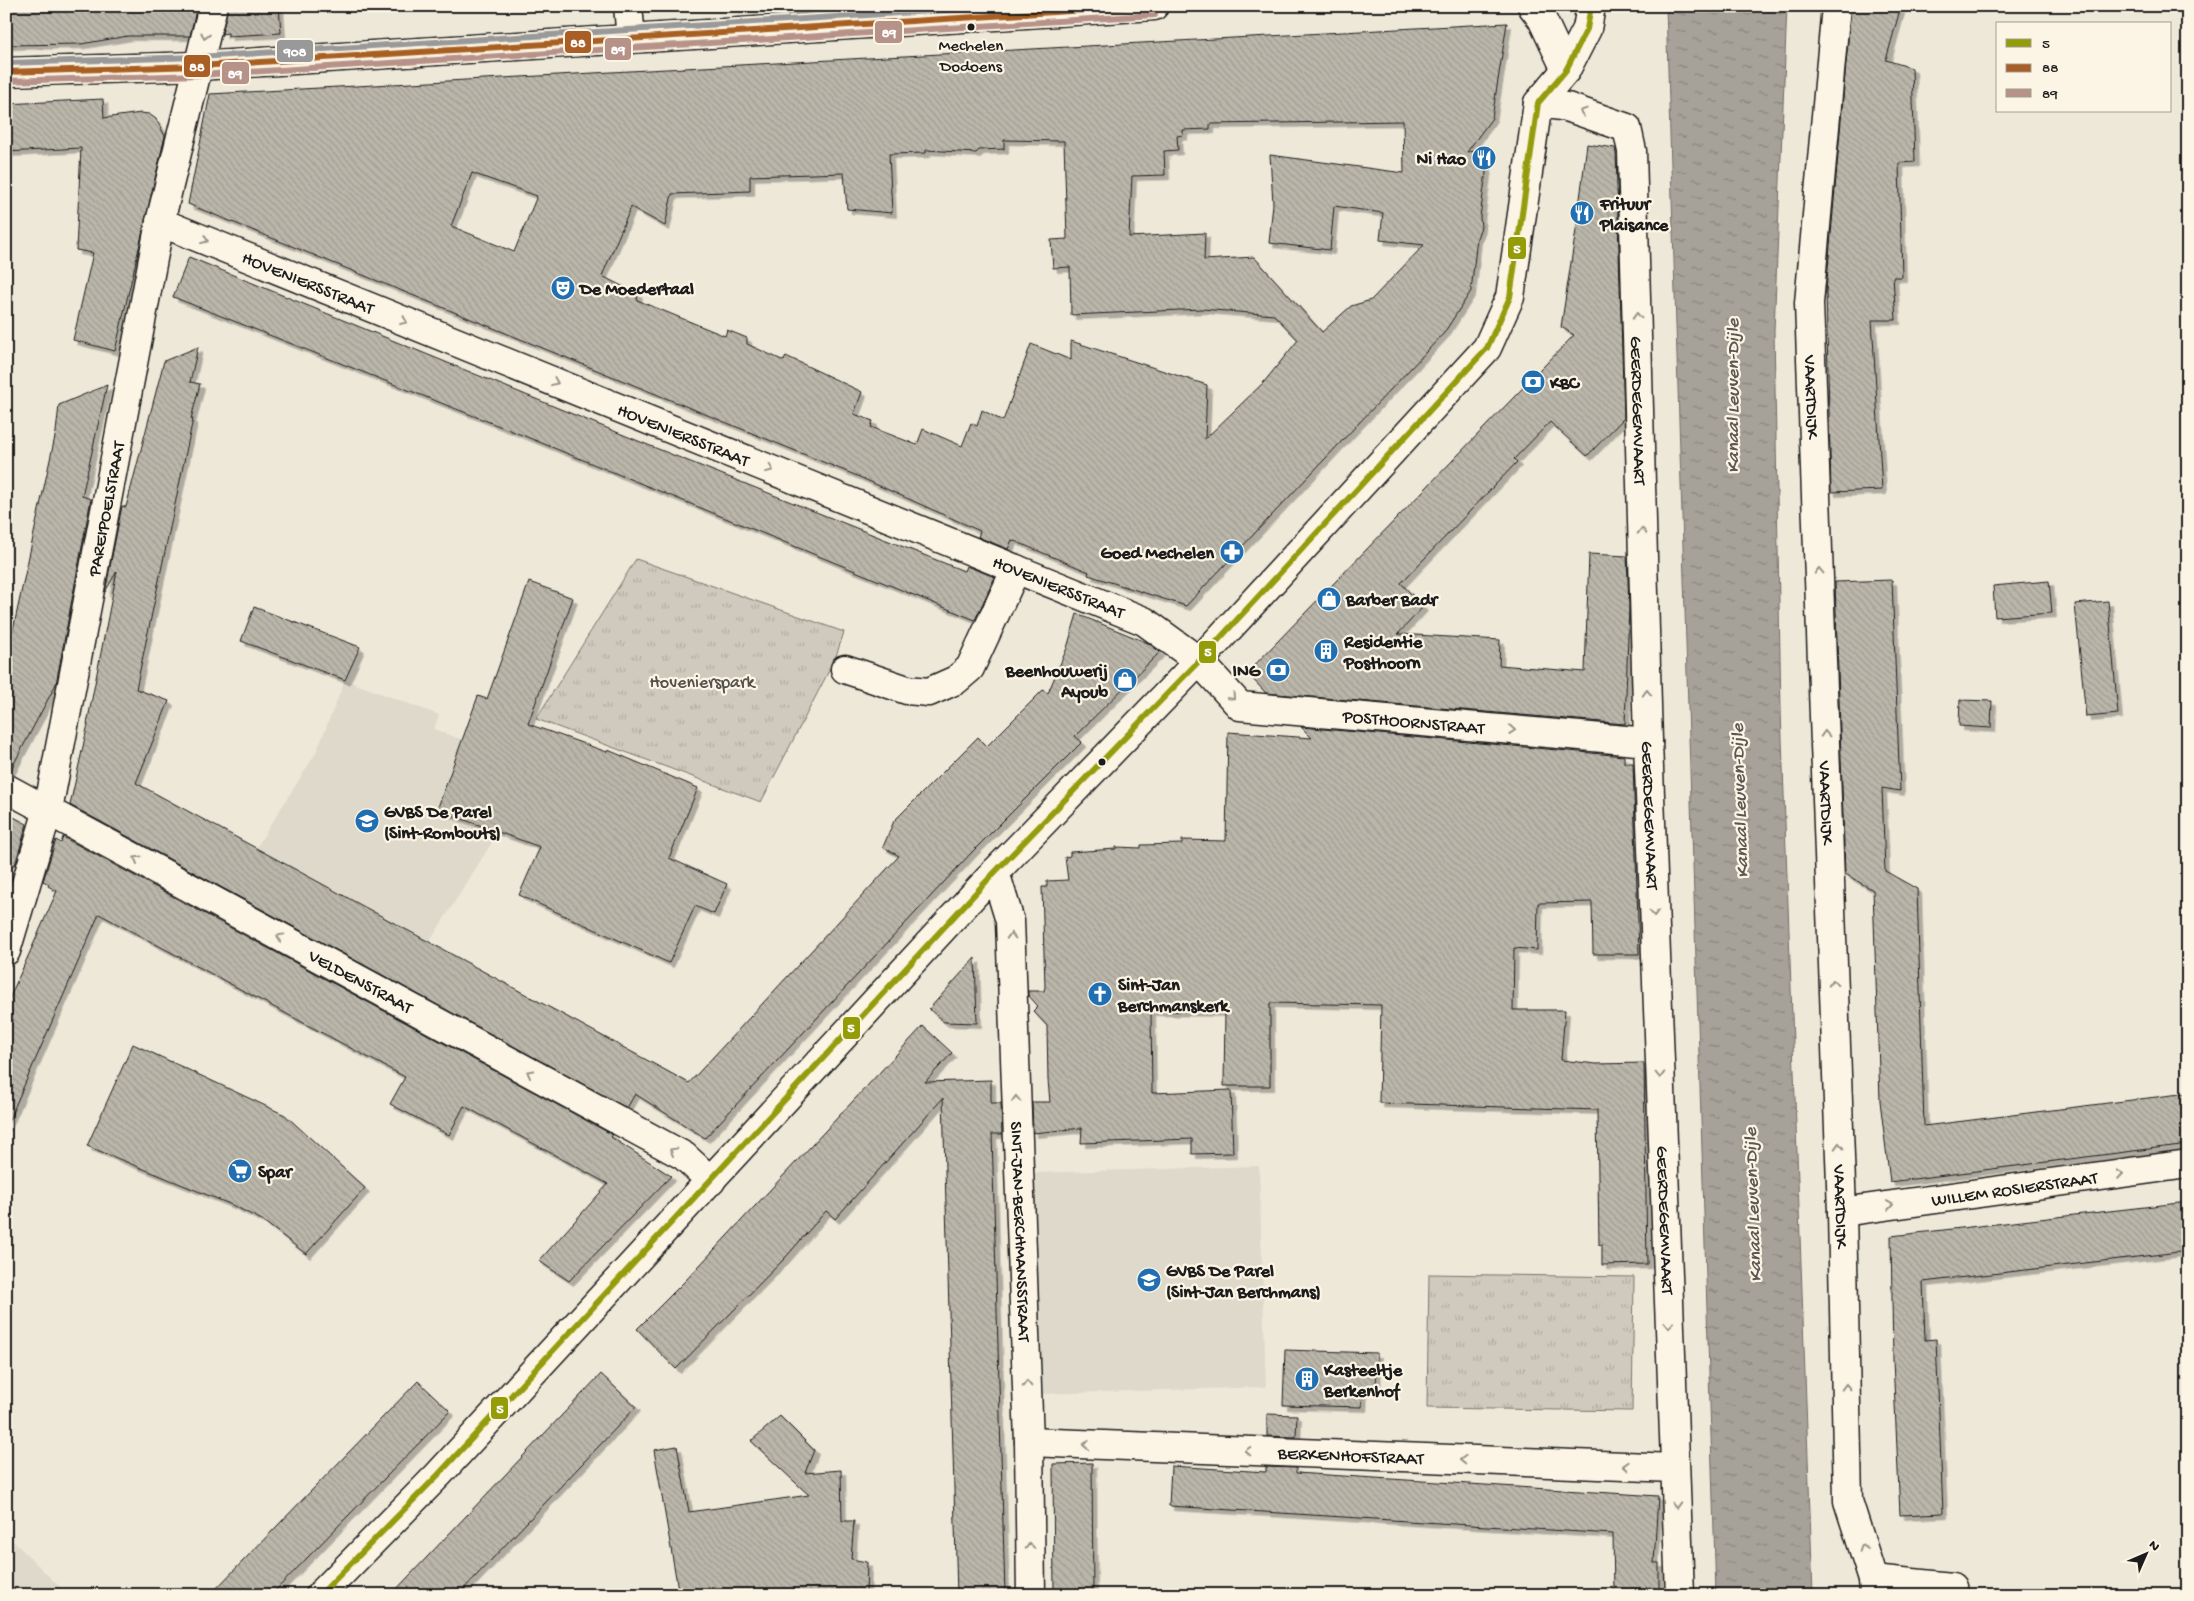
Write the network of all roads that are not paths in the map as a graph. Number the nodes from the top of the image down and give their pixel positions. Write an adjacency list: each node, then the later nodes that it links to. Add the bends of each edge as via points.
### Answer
1 (213, 6): 9 (street, PAREIPOELSTRAAT, one-way to 9)
2 (628, 6): 8 (street)
3 (1154, 6): 7 (street)
4 (1532, 6): 10 (street, via 1542,19)
5 (1591, 6): 10 (street, via 1587,29)
6 (1836, 6): 24 (street, VAARTDIJK, one-way to 6, via 1809,302)
7 (1111, 7): 8 (street)
8 (631, 39): 9 (street)
9 (198, 66): 11 (street); 13 (street, PAREIPOELSTRAAT)
10 (1566, 70): 12 (street)
11 (6, 72)
12 (1538, 103): 15 (street, via 1510,297 1487,348); 17 (street, GEERDEGEMVAART, one-way to 12, via 1632,150 1627,128 1567,107)
13 (160, 222): 14 (street, HOVENIERSSTRAAT, one-way to 14); 19 (street, PAREIPOELSTRAAT)
14 (1016, 569): 15 (street, HOVENIERSSTRAAT, via 1144,621); 16 (street, via 970,668 956,680 929,692 907,690)
15 (1199, 661): 17 (street, POSTHOORNSTRAAT, one-way to 17, via 1240,706); 20 (street)
16 (845, 669)
17 (1648, 742): 26 (street, GEERDEGEMVAART, one-way to 26)
18 (6, 788): 19 (street, VELDENSTRAAT)
19 (48, 810): 21 (street, PAREIPOELSTRAAT); 23 (street, VELDENSTRAAT, one-way to 19, via 684,1156)
20 (996, 872): 23 (street); 25 (street, SINT-JAN-BERCHMANSSTRAAT, one-way to 20, via 1010,921)
21 (6, 950)
22 (2188, 1164): 24 (street, WILLEM ROSIERSTRAAT, one-way to 22)
23 (711, 1181): 28 (street, via 438,1475)
24 (1842, 1212): 27 (street, VAARTDIJK, one-way to 24, via 1848,1501)
25 (1029, 1442): 26 (street, BERKENHOFSTRAAT, one-way to 25); 29 (street, SINT-JAN-BERCHMANSSTRAAT, one-way to 25)
26 (1674, 1468): 30 (street, GEERDEGEMVAART, one-way to 30)
27 (1874, 1587): 31 (street, via 1952,1587)
28 (320, 1595)
29 (1031, 1595)
30 (1680, 1595)
31 (1954, 1595)

